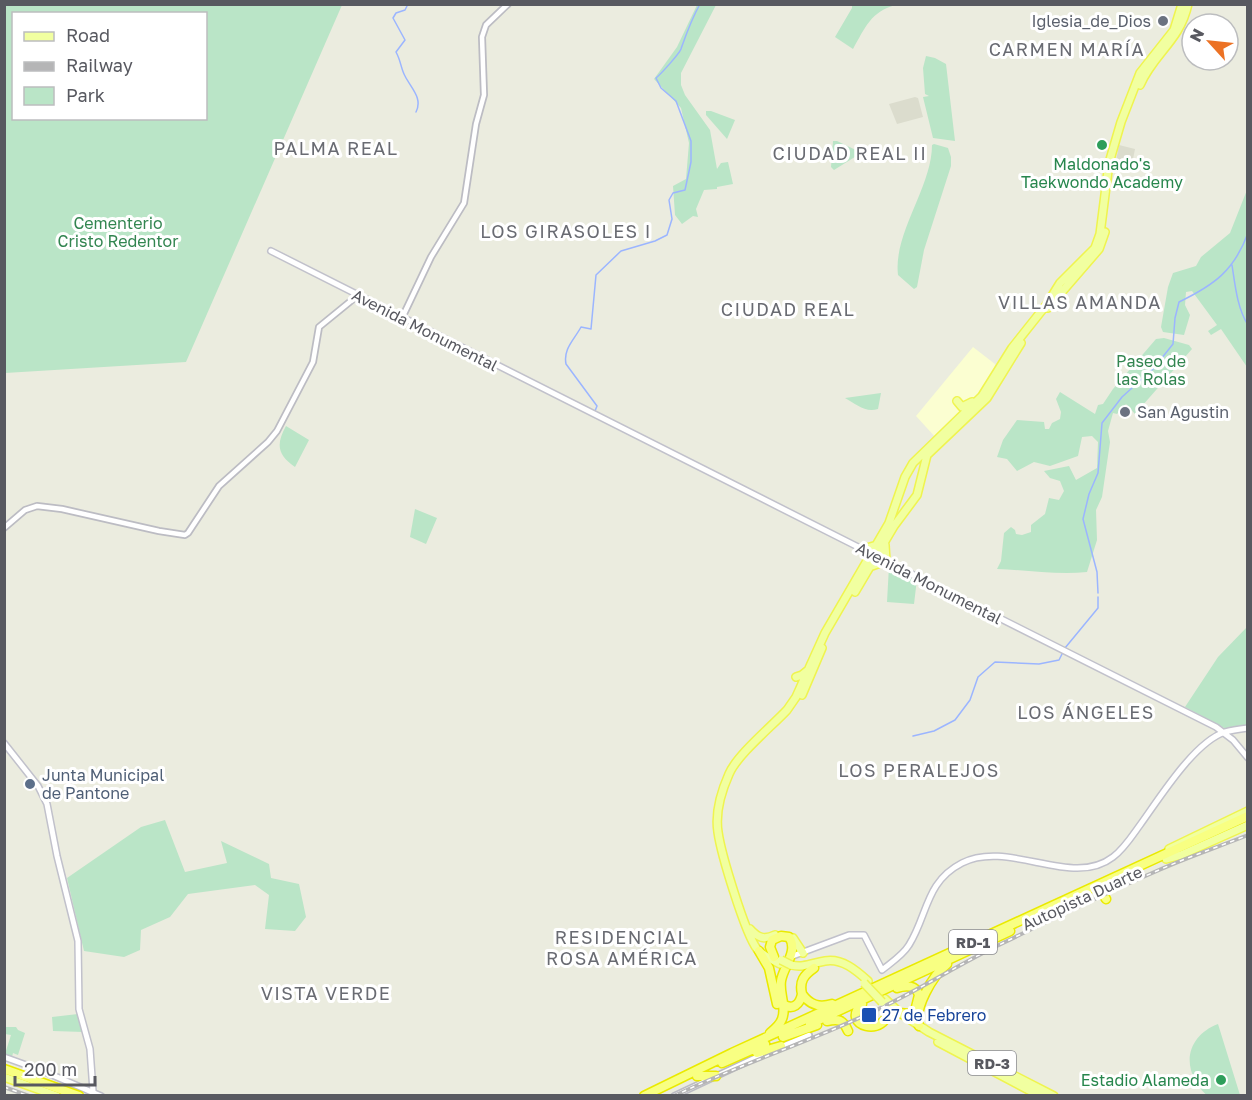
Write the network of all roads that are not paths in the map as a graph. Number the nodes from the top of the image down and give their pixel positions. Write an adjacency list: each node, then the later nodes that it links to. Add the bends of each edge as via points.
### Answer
1 (508, 4): 10 (street, via 486,25 482,37 484,95 464,203 431,257)
2 (1182, 4): 4 (main road, via 1174,30)
3 (1188, 4): 7 (main road, via 1179,30 1144,75 1124,125 1110,175 1102,245)
4 (1138, 78): 5 (main road); 7 (main road, via 1110,160 1099,238)
5 (1126, 84)
6 (271, 251): 9 (main road, Avenida Monumental)
7 (1065, 282): 8 (main road)
8 (1059, 290): 11 (main road, via 1007,355); 14 (main road, via 987,398 927,455)
9 (357, 296): 10 (main road, Avenida Monumental); 15 (street, via 319,327 314,362 272,439 219,486 185,535 37,506 25,510)
10 (402, 318): 18 (main road, Avenida Monumental)
11 (988, 388): 12 (main road); 12 (main road, via 964,407 956,402 961,412)
12 (954, 423): 13 (main road, via 917,458)
13 (903, 484): 14 (main road, via 904,494 909,497); 17 (main road, via 894,513)
14 (920, 484): 16 (main road)
15 (4, 528)
16 (887, 540): 19 (main road); 20 (main road)
17 (877, 545): 18 (main road); 19 (main road)
18 (863, 549): 19 (main road)
19 (872, 557): 20 (main road, Avenida Monumental); 21 (main road); 22 (main road)
20 (886, 561): 21 (main road); 26 (main road, Avenida Monumental)
21 (869, 569): 22 (main road)
22 (833, 622): 23 (main road); 27 (main road, via 797,705)
23 (807, 672): 24 (main road); 24 (main road, via 795,679)
24 (796, 697): 27 (main road)
25 (1248, 728): 26 (main road)
26 (1224, 732): 29 (main road, Avenida Monumental); 41 (main road, via 1198,750 1125,846 1105,862 1083,868 1000,856 975,857 941,879 909,947 882,970 864,935 849,935)
27 (763, 738): 37 (main road, via 734,772 721,816 723,840); 39 (main road, via 729,772 717,822 739,905)
28 (4, 743): 66 (main road, via 38,786 47,804 78,941 79,1009 90,1049)
29 (1248, 758)
30 (1248, 811): 34 (main road, Autopista Duarte, via 1175,845)
31 (1248, 816): 33 (highway, Autopista Duarte / RD-1)
32 (1248, 823): 33 (highway, Autopista Duarte / RD-1); 34 (main road, via 1180,855)
33 (1186, 847): 34 (highway, Autopista Duarte / RD-1)
34 (1163, 857): 35 (highway, Autopista Duarte / RD-1); 48 (highway, Autopista Duarte / RD-1)
35 (1100, 889): 36 (highway); 40 (highway, Autopista Duarte / RD-1)
36 (1106, 899)
37 (750, 929): 41 (main road, via 764,939 778,933 788,934); 42 (main road, via 757,943)
38 (793, 947): 41 (main road); 42 (highway); 42 (highway, via 789,938 775,938 770,947)
39 (759, 951): 42 (main road); 56 (highway, via 769,968 779,1012 777,1025)
40 (963, 953): 43 (highway); 59 (highway, Autopista Duarte / RD-1)
41 (801, 954): 42 (main road)
42 (784, 962): 44 (main road); 45 (main road, via 804,967 823,961 838,962 852,968); 50 (highway)
43 (946, 964): 46 (highway); 54 (highway, via 930,983)
44 (814, 968): 45 (main road, via 837,965); 47 (highway, via 801,981)
45 (865, 982): 49 (main road, bridge)
46 (900, 987): 51 (highway); 52 (highway, via 916,989 919,999 914,1012)
47 (802, 994): 48 (highway, via 820,1006); 50 (highway, via 796,1006)
48 (849, 999): 58 (highway, Autopista Duarte / RD-1)
49 (886, 1003): 51 (highway, via 888,1018 883,1023 864,1026 855,1017); 52 (main road, RD-3); 60 (main road, RD-3, via 917,1030)
50 (783, 1004): 56 (highway, via 782,1021)
51 (862, 1004): 53 (highway)
52 (900, 1013): 54 (main road, RD-3)
53 (827, 1021): 55 (highway, via 840,1020); 59 (highway)
54 (919, 1026): 60 (main road, RD-3)
55 (848, 1031)
56 (770, 1033): 58 (highway)
57 (809, 1035): 59 (street)
58 (762, 1040): 71 (highway, Autopista Duarte / RD-1)
59 (782, 1041): 64 (highway, Autopista Duarte / RD-1); 65 (street)
60 (956, 1049): 68 (main road, RD-3)
61 (4, 1058): 67 (main road)
62 (4, 1067): 67 (main road); 69 (highway)
63 (4, 1075): 69 (highway)
64 (696, 1076): 65 (highway); 72 (highway, Autopista Duarte / RD-1)
65 (716, 1076): 73 (street)
66 (92, 1077): 67 (main road); 67 (main road)
67 (85, 1092): 69 (highway); 70 (main road)
68 (1035, 1092): 74 (main road, RD-3)
69 (63, 1094)
70 (103, 1095)
71 (644, 1095)
72 (654, 1095)
73 (674, 1095)
74 (1054, 1095)

